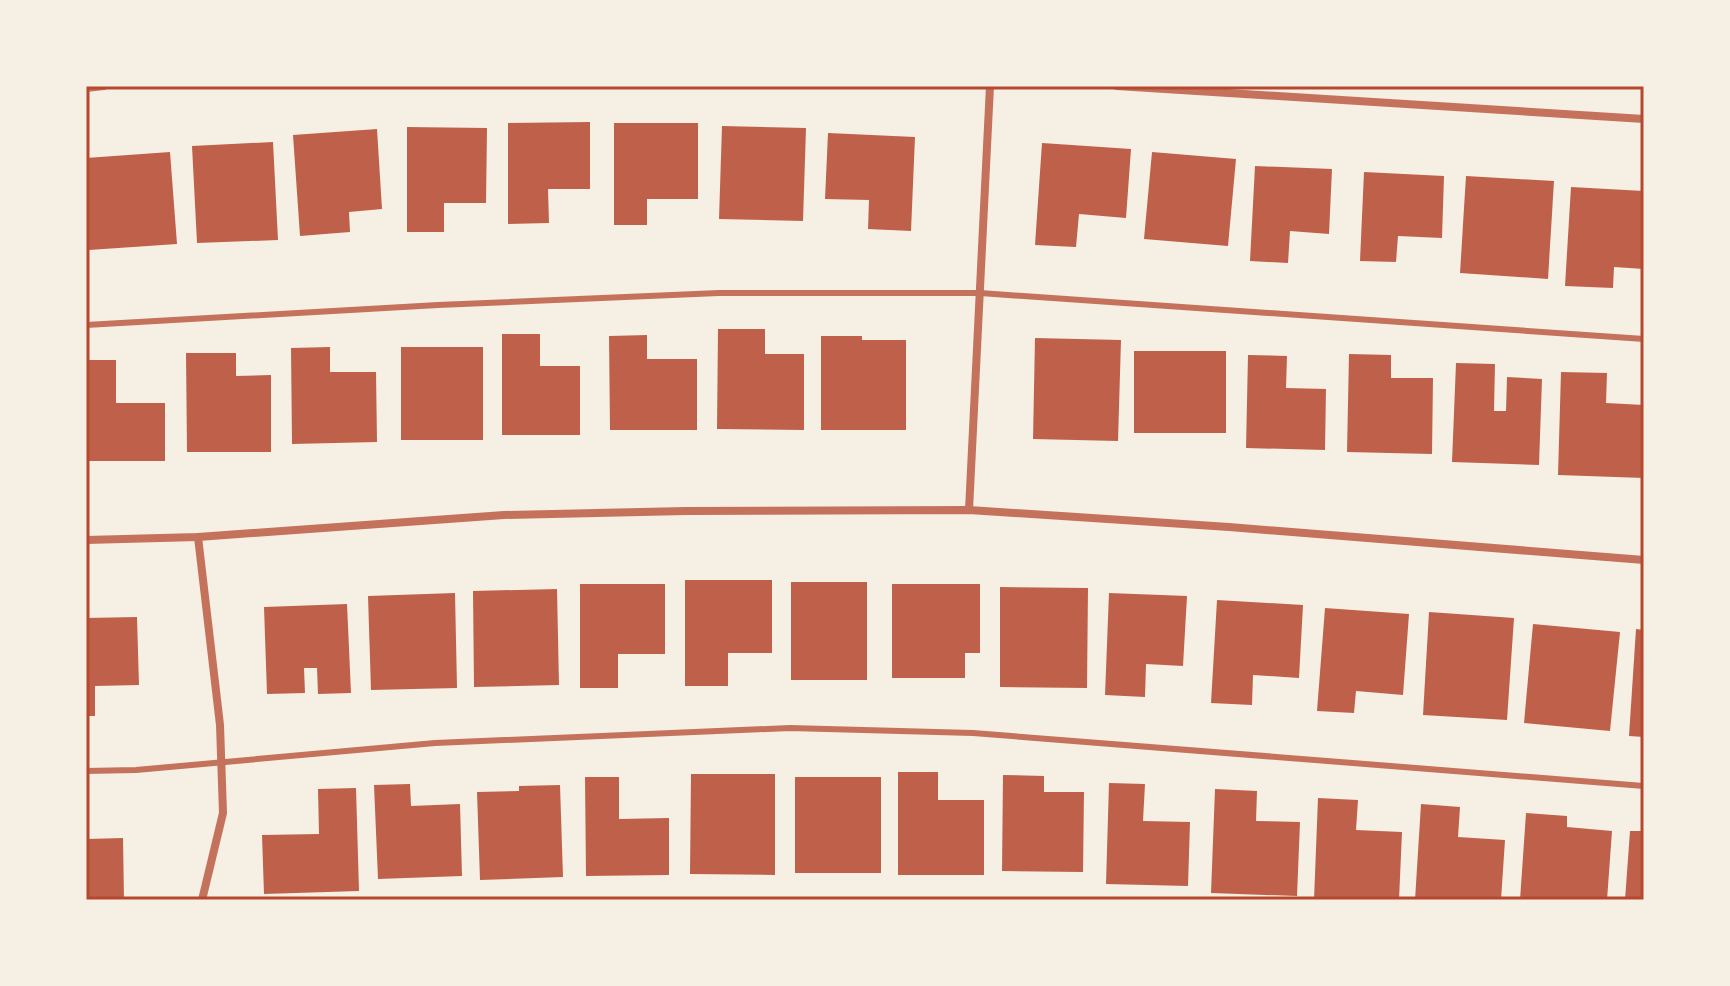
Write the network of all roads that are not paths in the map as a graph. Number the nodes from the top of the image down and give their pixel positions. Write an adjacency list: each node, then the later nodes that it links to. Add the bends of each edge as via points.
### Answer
1 (104, 86): 4 (street)
2 (990, 86): 6 (street)
3 (1117, 86): 5 (street)
4 (86, 88)
5 (1644, 119)
6 (980, 293): 7 (lane, via 719,293); 8 (lane); 9 (street)
7 (86, 325)
8 (1644, 339)
9 (969, 510): 10 (street, via 504,515); 12 (street)
10 (198, 537): 11 (street); 13 (street)
11 (86, 540)
12 (1644, 560)
13 (221, 763): 14 (lane); 15 (lane, via 435,743 790,728 973,733); 16 (street, via 223,813)
14 (86, 771)
15 (1644, 786)
16 (202, 900)

